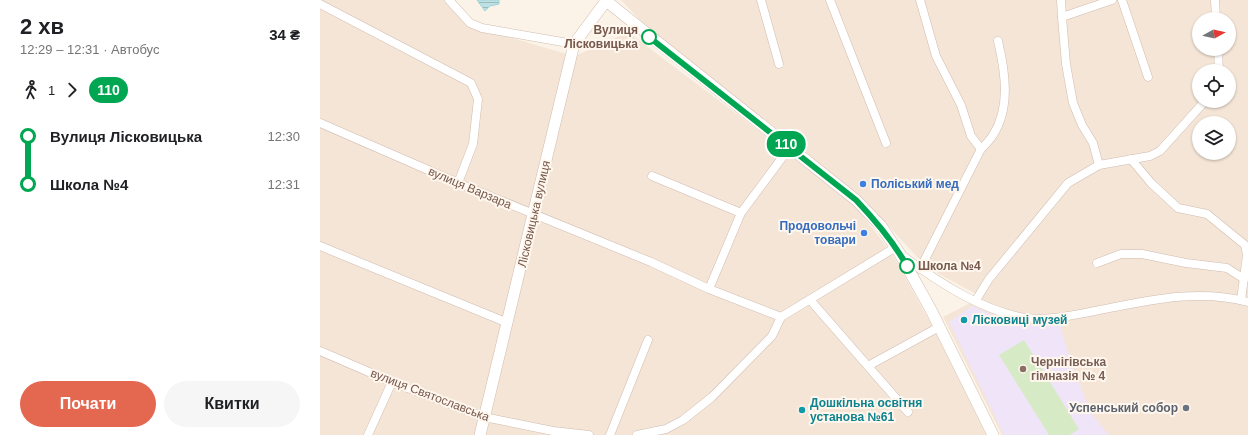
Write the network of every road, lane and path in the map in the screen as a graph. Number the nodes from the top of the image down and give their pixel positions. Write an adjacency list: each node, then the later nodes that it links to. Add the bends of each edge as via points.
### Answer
1 (449, 0): 14 (street, via 470,23 482,28)
2 (605, 0): 14 (main road, Лісковицька вулиця); 20 (main road)
3 (761, 0): 15 (street)
4 (830, 0): 19 (street)
5 (920, 0): 21 (street, via 936,56 961,105 971,136)
6 (1061, 0): 12 (street)
7 (1112, 0): 12 (street)
8 (1122, 0): 16 (street)
9 (1215, 0): 11 (street)
10 (320, 4): 25 (street, via 471,83 478,99 473,144)
11 (1216, 12)
12 (1062, 17): 23 (street, via 1073,104 1093,143)
13 (998, 41): 21 (street, via 1002,59 1004,104 1000,122 993,136)
14 (574, 44): 27 (main road, Лісковицька вулиця)
15 (779, 64)
16 (1148, 77)
17 (1200, 108): 22 (street, via 1160,151)
18 (320, 123): 25 (street, вулиця Варзара)
19 (886, 143)
20 (790, 147): 26 (street); 29 (main road, via 856,200 881,226)
21 (981, 149): 31 (street)
22 (1131, 160): 23 (street); 32 (street, via 1178,208 1207,214 1245,245 1247,255)
23 (1098, 165): 34 (street, via 1068,183 989,279)
24 (652, 176): 26 (street)
25 (458, 183): 27 (street, вулиця Варзара)
26 (742, 213): 33 (street)
27 (534, 214): 33 (street, вулиця Варзара); 38 (main road, Лісковицька вулиця)
28 (320, 246): 38 (street)
29 (898, 251): 31 (street); 35 (street); 39 (main road)
30 (1097, 263): 32 (street, via 1121,254 1142,254 1228,268)
31 (920, 269): 34 (street)
32 (1244, 279): 36 (street)
33 (709, 289): 37 (street, вулиця Варзара)
34 (976, 300): 36 (street, via 1000,313 1044,319 1160,298 1196,295)
35 (811, 301): 37 (street); 42 (street)
36 (1245, 301)
37 (781, 317): 50 (street, via 772,336 712,397 683,420 666,429)
38 (508, 323): 45 (main road, Лісковицька вулиця)
39 (939, 327): 42 (street); 51 (main road)
40 (648, 340): 49 (street)
41 (320, 351): 43 (street, вулиця Святославська)
42 (868, 366): 44 (street)
43 (392, 382): 45 (street, вулиця Святославська); 46 (street)
44 (908, 412)
45 (484, 417): 47 (main road, Лісковицька вулиця); 48 (street, вулиця Святославська, via 552,431)
46 (368, 435)
47 (480, 435)
48 (590, 435)
49 (610, 435)
50 (637, 435)
51 (993, 435)

